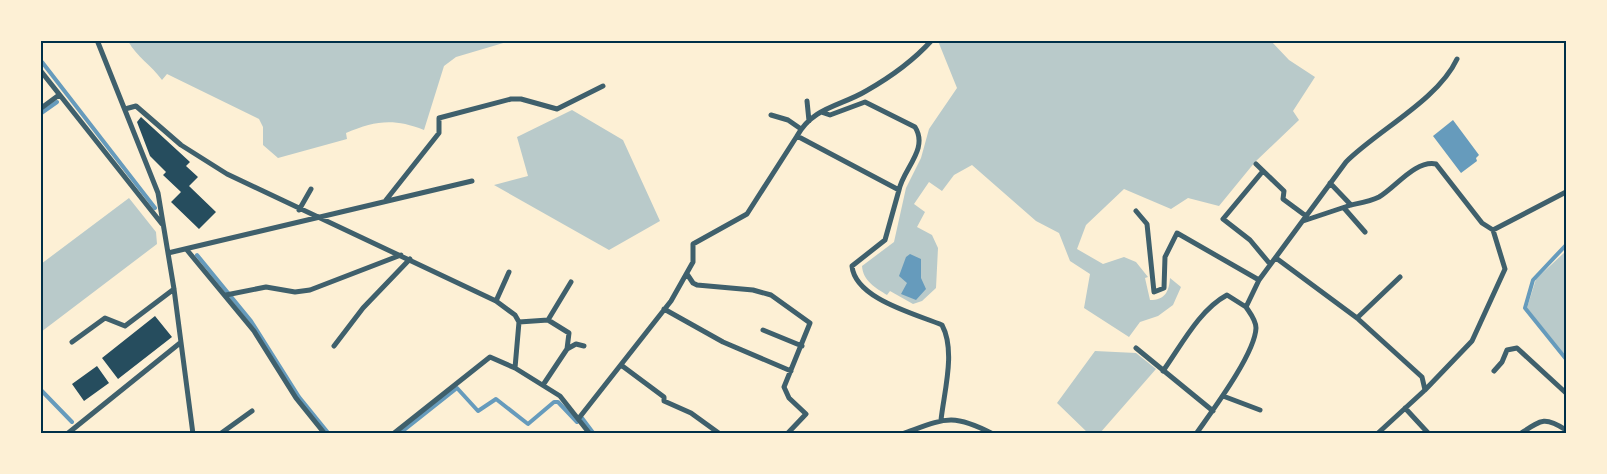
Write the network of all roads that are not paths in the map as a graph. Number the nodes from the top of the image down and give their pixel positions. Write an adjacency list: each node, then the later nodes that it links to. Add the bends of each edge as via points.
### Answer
1 (97, 40): 8 (street)
2 (932, 40): 10 (street, via 905,65 866,91)
3 (1456, 59): 18 (street, via 1452,69 1431,91 1363,145)
4 (40, 70): 6 (street)
5 (603, 86): 22 (street, via 557,109 511,99 439,118 439,133)
6 (59, 95): 9 (street); 28 (street)
7 (807, 101): 12 (street)
8 (125, 109): 24 (street, via 136,106 181,145 227,174); 28 (street, via 158,193)
9 (40, 110)
10 (821, 112): 12 (street); 20 (street, via 830,115 865,102 915,127 920,147)
11 (771, 115): 13 (street)
12 (809, 121): 13 (street)
13 (801, 129): 14 (street)
14 (797, 136): 20 (street); 38 (street, via 747,214 693,244 693,262)
15 (1256, 164): 16 (street)
16 (1263, 171): 27 (street, via 1284,191 1283,200); 36 (street, via 1223,219 1250,240)
17 (472, 181): 22 (street)
18 (1330, 183): 23 (street); 27 (street)
19 (311, 189): 24 (street)
20 (899, 190): 72 (street, via 885,240 852,266 853,275 876,297 942,325 947,334 948,353)
21 (1566, 192): 29 (street)
22 (386, 200): 26 (street)
23 (1348, 206): 27 (street); 29 (street, via 1378,197 1401,178 1432,163 1482,223); 30 (street)
24 (299, 210): 26 (street)
25 (1136, 211): 40 (street, via 1147,225 1154,292 1164,288 1166,257 1177,233)
26 (316, 218): 31 (street); 33 (street)
27 (1305, 218): 34 (street)
28 (163, 226): 32 (street)
29 (1493, 230): 64 (street, via 1505,269 1472,341)
30 (1365, 232)
31 (188, 250): 32 (street); 43 (street)
32 (168, 253): 42 (street)
33 (401, 255): 35 (street); 43 (street, via 310,290 295,292 266,287)
34 (1276, 258): 36 (street); 47 (street)
35 (410, 259): 44 (street); 53 (street, via 363,308)
36 (1270, 264): 40 (street)
37 (509, 272): 44 (street)
38 (687, 274): 46 (street); 55 (street, via 697,285 771,295 810,322)
39 (1400, 276): 47 (street)
40 (1259, 280): 45 (street)
41 (571, 282): 48 (street)
42 (174, 289): 51 (street, via 124,326 105,318); 52 (street)
43 (229, 294): 77 (street, via 296,398)
44 (496, 301): 49 (street)
45 (1246, 307): 61 (street, via 1227,295 1220,299 1197,323); 66 (street, via 1256,325 1254,338)
46 (664, 309): 58 (street); 60 (street, via 723,342)
47 (1357, 318): 64 (street, via 1417,372)
48 (548, 320): 49 (street); 57 (street, via 569,333)
49 (519, 322): 59 (street)
50 (763, 330): 55 (street)
51 (72, 342)
52 (180, 343): 74 (street); 75 (street)
53 (334, 346)
54 (584, 346): 57 (street, via 576,344)
55 (802, 346): 60 (street)
56 (1136, 348): 61 (street)
57 (567, 349): 63 (street)
58 (621, 365): 71 (street); 80 (street, via 664,397 664,401)
59 (515, 368): 63 (street); 78 (street, via 490,357)
60 (791, 371): 81 (street, via 784,391 806,414)
61 (1163, 371): 70 (street)
62 (1494, 371): 65 (street, via 1507,350 1517,348)
63 (543, 385): 71 (street, via 560,396)
64 (1425, 390): 67 (street)
65 (1566, 393)
66 (1223, 396): 68 (street); 70 (street)
67 (1405, 408): 85 (street); 86 (street)
68 (1260, 410)
69 (252, 411): 76 (street)
70 (1213, 411): 84 (street)
71 (579, 418): 79 (street)
72 (941, 420): 82 (street); 83 (street, via 968,421)
73 (1566, 430): 87 (street, via 1543,420)
74 (68, 434)
75 (193, 434)
76 (220, 434)
77 (325, 434)
78 (393, 434)
79 (590, 434)
80 (720, 434)
81 (787, 434)
82 (902, 434)
83 (993, 434)
84 (1196, 434)
85 (1377, 434)
86 (1430, 434)
87 (1520, 434)

